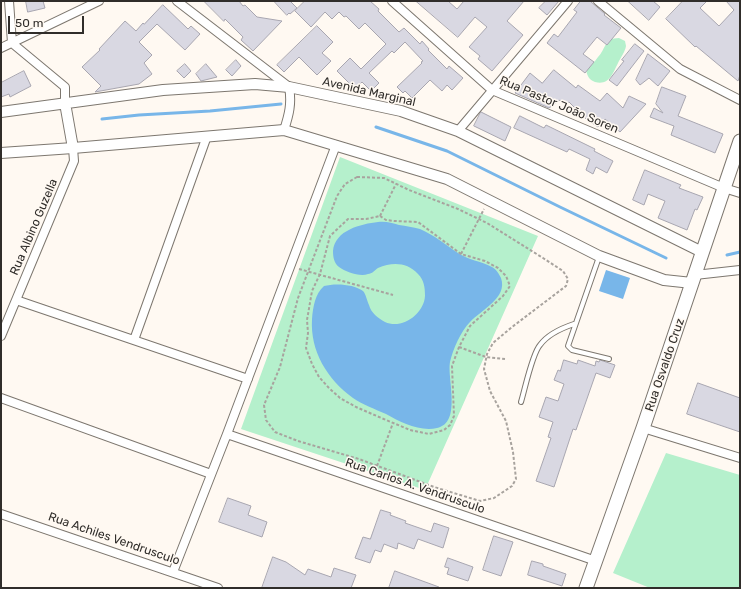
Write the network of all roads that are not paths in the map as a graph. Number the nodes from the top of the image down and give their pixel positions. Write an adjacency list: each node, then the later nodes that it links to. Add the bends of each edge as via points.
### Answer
1 (9, 1): 7 (street)
2 (99, 1): 7 (street)
3 (177, 1): 9 (street)
4 (392, 1): 10 (street, Rua Pastor João Soren)
5 (568, 1): 10 (street)
6 (598, 1): 11 (street, via 680,69)
7 (12, 43): 8 (street); 12 (street, via 65,87)
8 (1, 48)
9 (289, 87): 12 (street, Avenida Marginal, via 255,84 163,90); 14 (street, via 291,98); 15 (street, Avenida Marginal, via 401,111)
10 (492, 90): 15 (street); 21 (street, Rua Pastor João Soren)
11 (740, 100)
12 (66, 103): 13 (street, Avenida Marginal); 19 (street)
13 (1, 112)
14 (284, 130): 16 (street); 18 (street)
15 (458, 131): 23 (street, Avenida Marginal)
16 (207, 136): 19 (street); 30 (street)
17 (740, 141): 21 (highway, Rua Osvaldo Cruz)
18 (336, 145): 24 (street, via 447,179); 32 (street)
19 (73, 148): 20 (street); 27 (street, Rua Albino Guzella, via 74,161)
20 (1, 153)
21 (724, 188): 22 (street, Rua Pastor João Soren); 23 (highway, Rua Osvaldo Cruz)
22 (740, 193)
23 (702, 252): 26 (highway, Rua Osvaldo Cruz)
24 (599, 256): 26 (street, via 664,280); 28 (lane)
25 (740, 270): 26 (street)
26 (693, 279): 35 (highway, Rua Osvaldo Cruz)
27 (16, 300): 29 (street, Rua Albino Guzella); 30 (street)
28 (574, 324): 31 (lane, via 568,342 569,348); 34 (lane, via 543,340 537,349)
29 (1, 336)
30 (134, 340): 32 (street)
31 (609, 359)
32 (248, 379): 36 (street)
33 (1, 398): 38 (street)
34 (521, 402)
35 (643, 428): 37 (street); 40 (highway, Rua Osvaldo Cruz)
36 (227, 434): 38 (street); 40 (street, Rua Carlos A. Vendrusculo)
37 (740, 458)
38 (211, 474): 41 (street)
39 (1, 514): 41 (street, Rua Achiles Vendrusculo)
40 (596, 561): 43 (highway, Rua Osvaldo Cruz)
41 (173, 572): 42 (street, Rua Achiles Vendrusculo)
42 (218, 588)
43 (586, 588)

